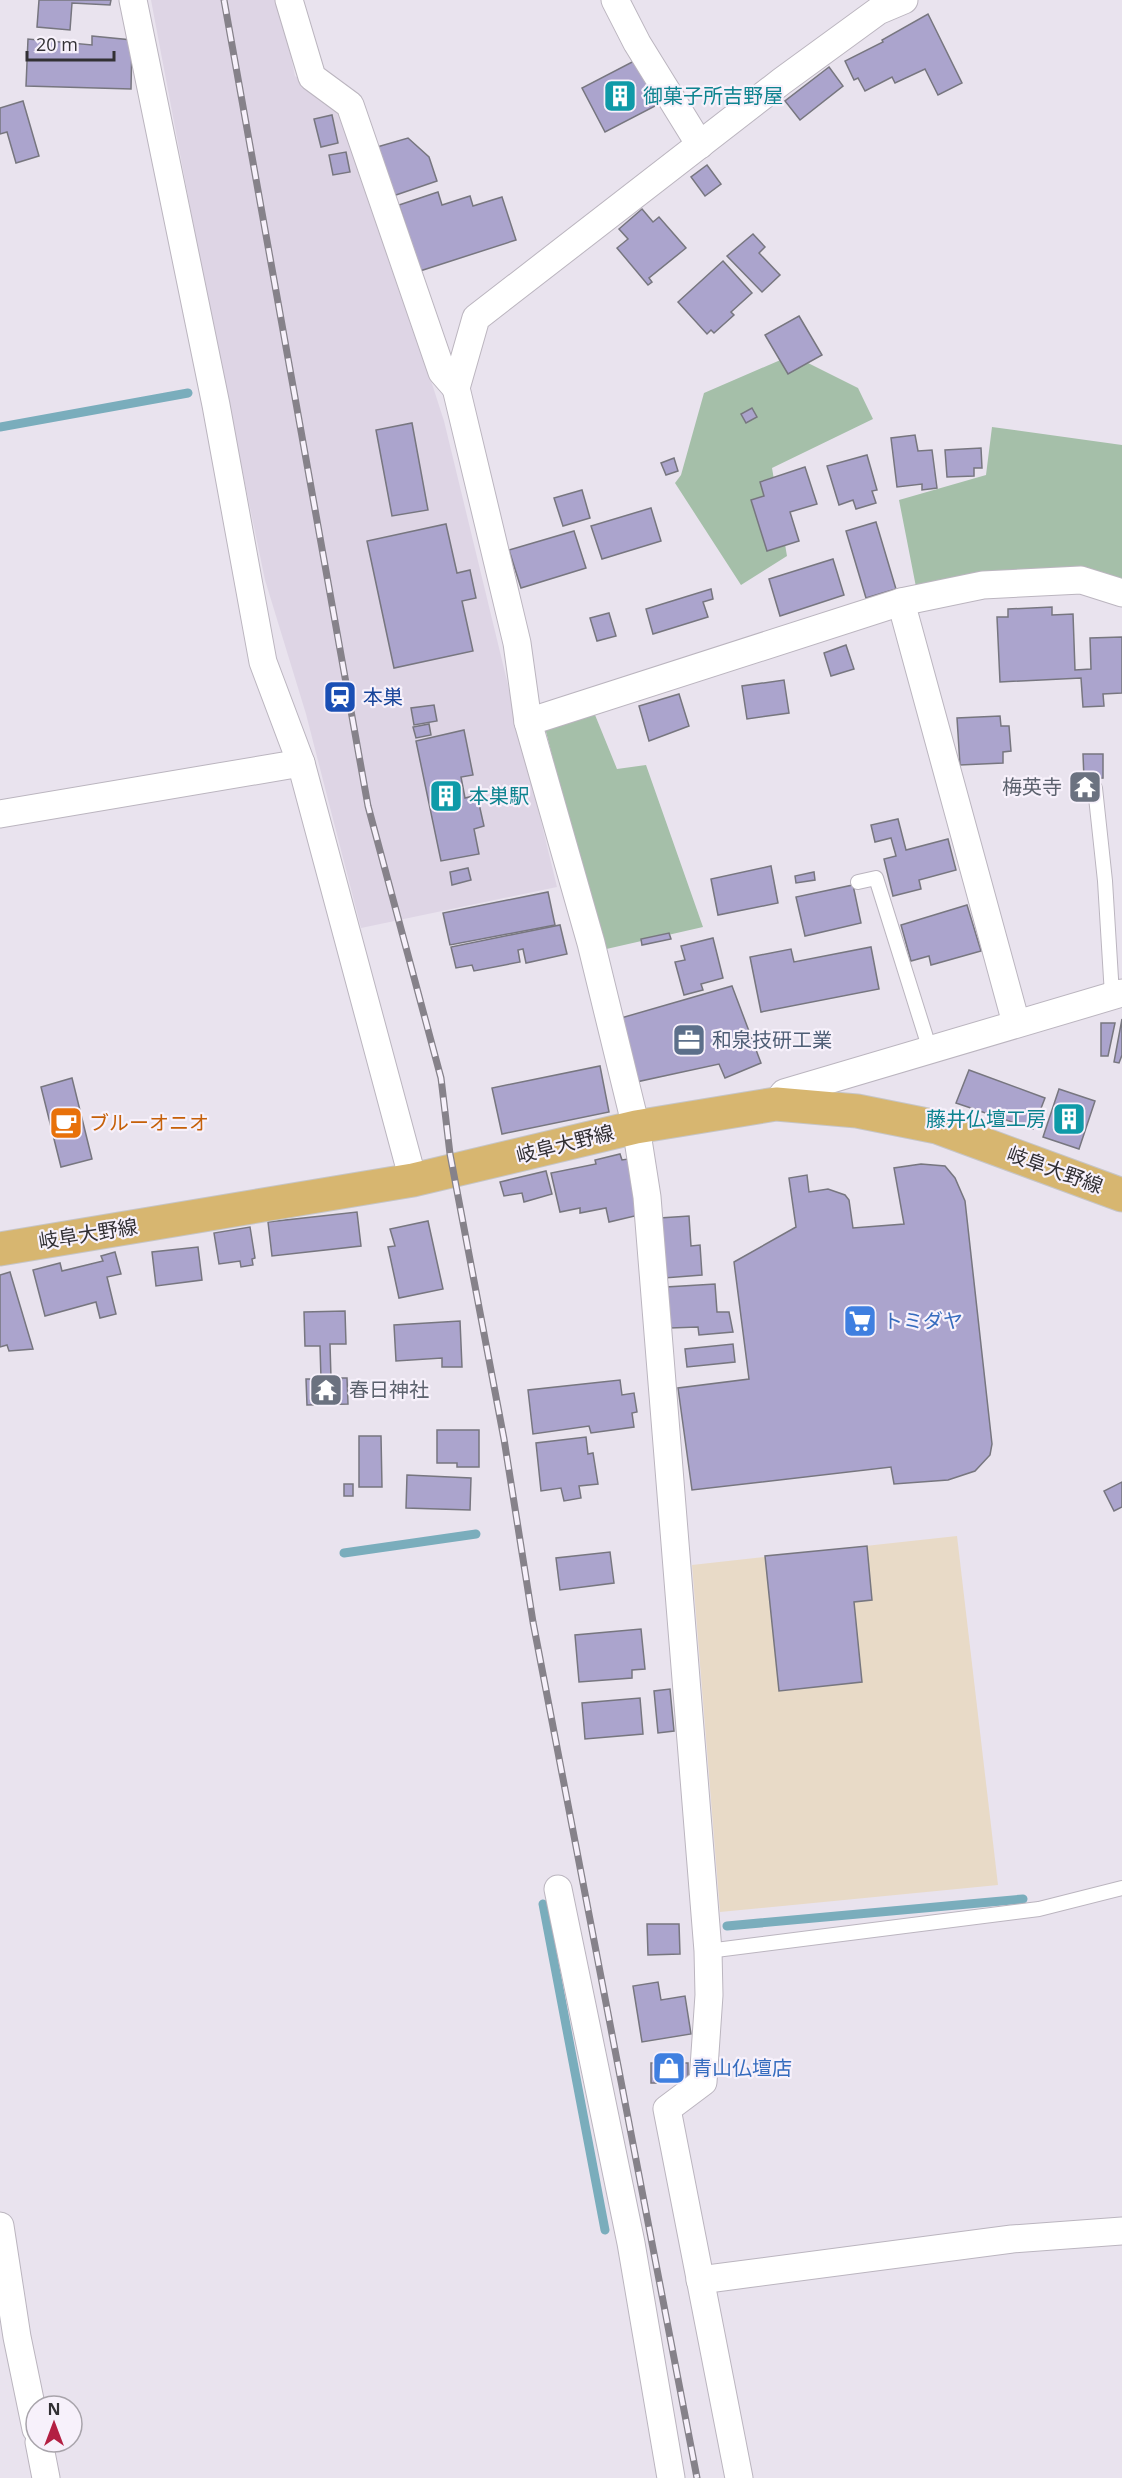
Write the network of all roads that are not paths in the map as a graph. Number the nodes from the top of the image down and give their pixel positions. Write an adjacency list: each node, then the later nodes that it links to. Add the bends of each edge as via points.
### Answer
1 (133, 0): 10 (street, via 216,405 263,662)
2 (289, 0): 6 (street, via 312,77 350,105 442,372)
3 (615, 0): 5 (street)
4 (904, 0): 5 (street, via 878,12)
5 (700, 145): 6 (street, via 476,318)
6 (456, 388): 9 (street, via 517,643)
7 (1122, 594): 8 (street, via 1081,580 983,585)
8 (901, 603): 9 (street); 15 (street)
9 (528, 722): 18 (street, via 591,943)
10 (301, 763): 12 (street); 19 (street)
11 (1095, 788): 14 (lane)
12 (0, 814)
13 (858, 882): 16 (lane, via 876,878)
14 (1117, 994): 15 (street)
15 (1016, 1023): 16 (street)
16 (930, 1050): 17 (street, via 784,1093)
17 (776, 1104): 18 (main road, 岐阜大野線); 20 (main road, 岐阜大野線, via 857,1111 937,1127)
18 (636, 1127): 19 (main road, 岐阜大野線); 24 (street, via 648,1197)
19 (413, 1180): 21 (main road, 岐阜大野線)
20 (1122, 1195)
21 (0, 1249)
22 (1122, 1888): 24 (lane, via 1039,1909)
23 (558, 1889): 32 (street, via 631,2243)
24 (708, 1951): 27 (street, via 703,2082 668,2109)
25 (0, 2226): 28 (street)
26 (1122, 2230): 27 (street, via 1012,2239)
27 (700, 2280): 33 (street)
28 (9, 2339): 29 (street)
29 (26, 2394)
30 (41, 2454): 31 (street)
31 (46, 2478)
32 (671, 2478)
33 (739, 2478)

